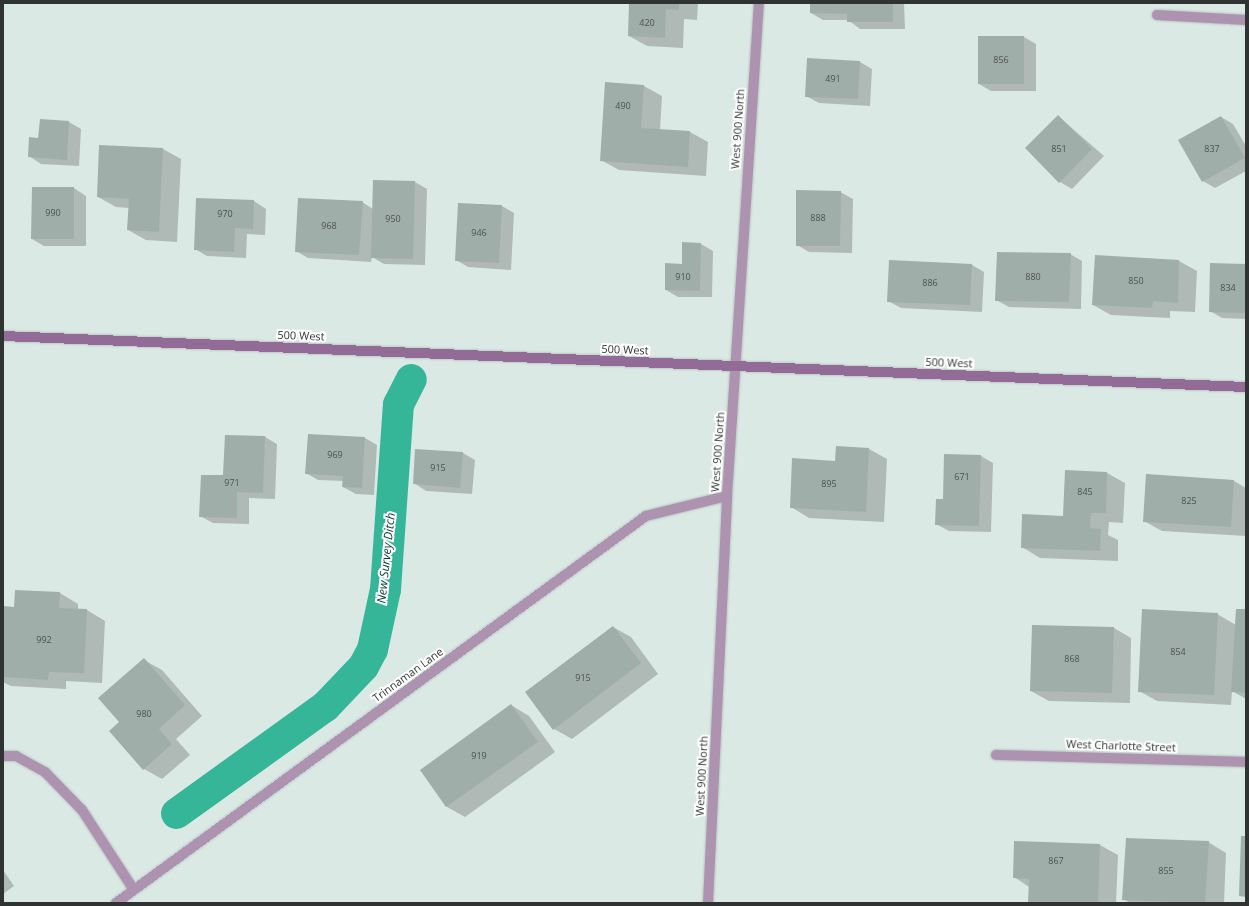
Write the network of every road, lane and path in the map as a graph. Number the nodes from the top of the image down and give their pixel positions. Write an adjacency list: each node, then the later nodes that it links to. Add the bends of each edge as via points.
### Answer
1 (759, 3): 5 (street, West 900 North)
2 (1157, 15): 3 (street)
3 (1246, 20)
4 (3, 336): 5 (main road, 500 West)
5 (736, 366): 6 (main road, 500 West); 7 (street, West 900 North)
6 (1246, 387)
7 (727, 496): 11 (street, Trinnaman Lane, via 646,516); 13 (street, West 900 North)
8 (996, 755): 10 (street, West Charlotte Street)
9 (3, 756): 11 (street, via 16,756 50,777 82,810)
10 (1246, 762)
11 (134, 890): 12 (street, Trinnaman Lane)
12 (116, 903)
13 (708, 903)

